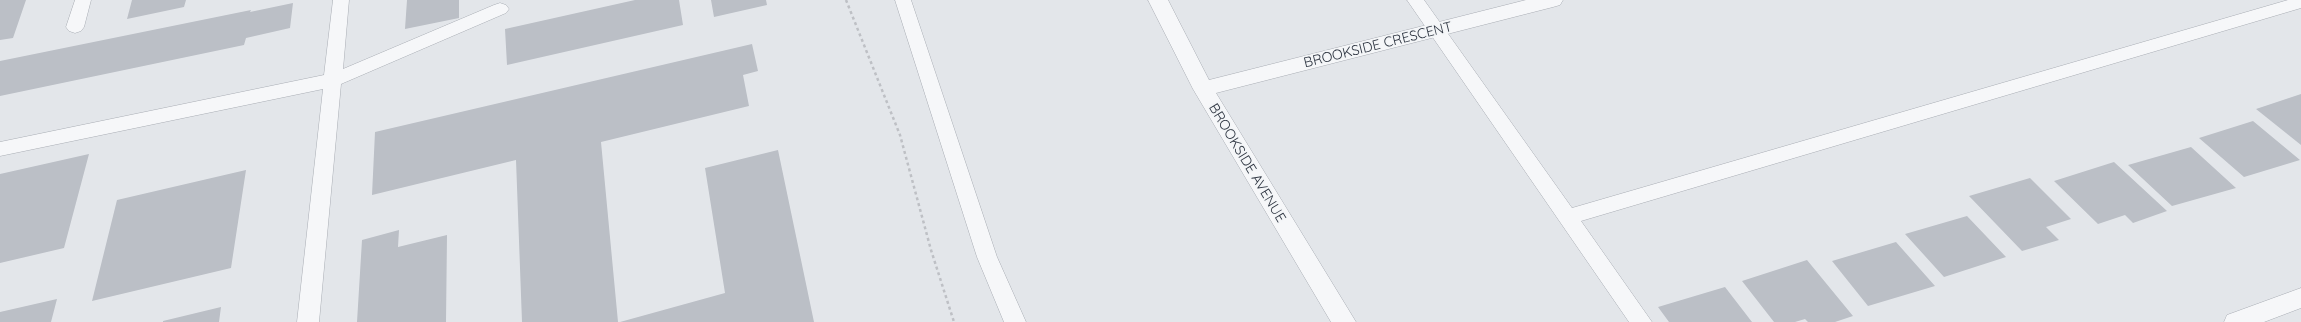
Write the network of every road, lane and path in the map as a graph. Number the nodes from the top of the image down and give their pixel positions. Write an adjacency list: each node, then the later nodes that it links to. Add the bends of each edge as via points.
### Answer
1 (83, 0): 10 (lane)
2 (341, 0): 12 (lane)
3 (846, 0): 18 (path, via 900,135 931,250)
4 (903, 0): 19 (lane, via 987,257)
5 (1158, 0): 13 (street, BROOKSIDE AVENUE)
6 (1415, 0): 11 (lane)
7 (1553, 0): 11 (street, BROOKSIDE CRESCENT)
8 (2301, 2): 15 (lane)
9 (500, 9): 12 (lane)
10 (75, 26)
11 (1436, 30): 13 (street, BROOKSIDE CRESCENT); 15 (lane)
12 (333, 80): 14 (lane); 17 (lane)
13 (1203, 89): 20 (street, BROOKSIDE AVENUE)
14 (0, 149)
15 (1567, 217): 21 (lane)
16 (2301, 298): 22 (street)
17 (308, 322)
18 (954, 322)
19 (1015, 322)
20 (1344, 322)
21 (1641, 322)
22 (2236, 322)

